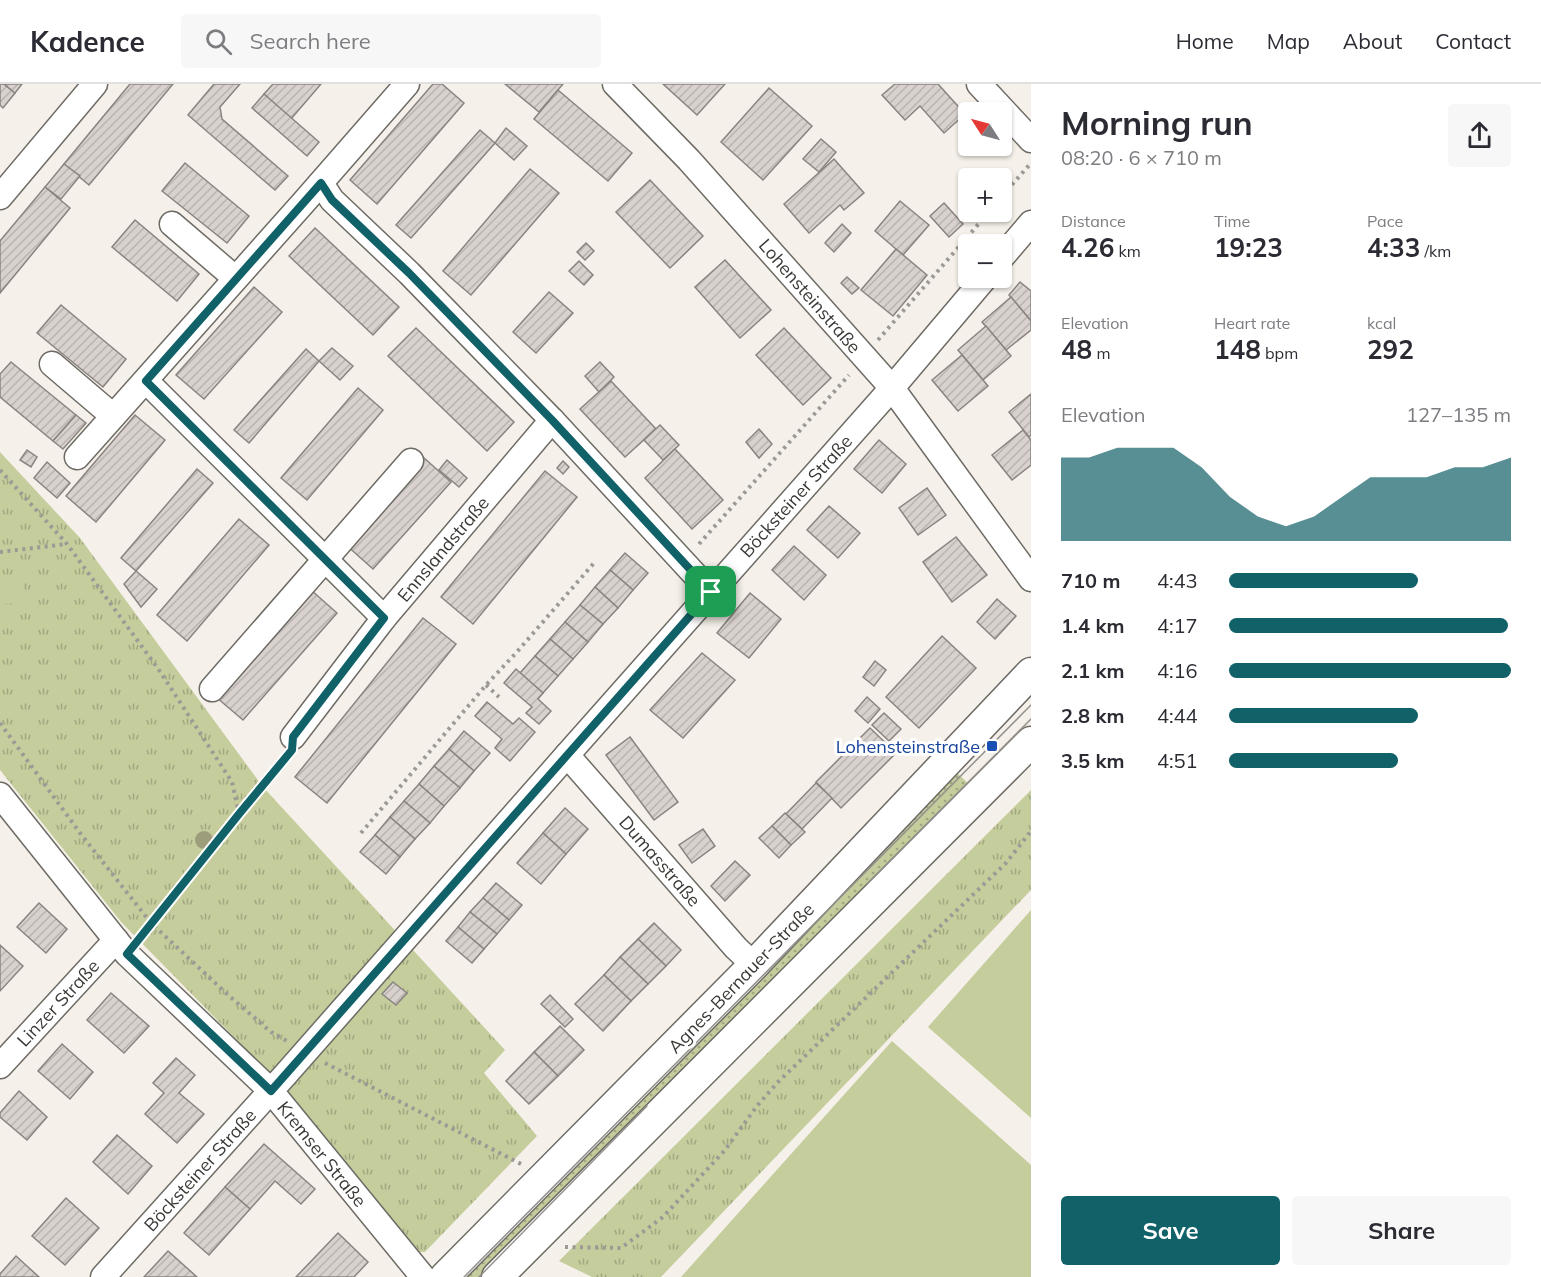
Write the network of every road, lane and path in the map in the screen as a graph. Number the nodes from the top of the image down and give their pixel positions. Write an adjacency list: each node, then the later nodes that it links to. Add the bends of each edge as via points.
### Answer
1 (95, 84): 9 (street)
2 (407, 84): 7 (street)
3 (615, 84): 20 (street, Lohensteinstraße, via 685,155)
4 (978, 84): 5 (street)
5 (1031, 140)
6 (1031, 163): 8 (path)
7 (321, 183): 14 (street); 22 (street, via 332,200)
8 (1012, 185)
9 (0, 197)
10 (980, 222): 16 (path)
11 (1031, 223): 13 (street)
12 (172, 224): 14 (street)
13 (1012, 245)
14 (236, 278): 19 (street)
15 (977, 288): 20 (street, Böcksteiner Straße)
16 (876, 343)
17 (52, 364): 21 (street)
18 (852, 371): 27 (path)
19 (146, 381): 21 (street); 29 (street)
20 (892, 388): 31 (street, Lohensteinstraße); 32 (street, Böcksteiner Straße)
21 (113, 416): 23 (street)
22 (552, 420): 32 (street); 33 (street, Ennslandstraße)
23 (77, 457)
24 (411, 460): 29 (street)
25 (0, 470): 26 (path)
26 (67, 544): 28 (path); 43 (path, via 159,670 232,782)
27 (698, 545)
28 (0, 552)
29 (326, 559): 33 (street); 36 (street)
30 (594, 562): 35 (path)
31 (1031, 579)
32 (711, 592): 41 (street, Böcksteiner Straße)
33 (384, 618): 39 (street, Ennslandstraße)
34 (1031, 673): 48 (main road, Agnes-Bernauer-Straße)
35 (486, 685): 37 (path); 45 (path)
36 (212, 688)
37 (499, 697)
38 (0, 723): 46 (path)
39 (293, 737): 43 (path, via 292,750)
40 (1031, 742): 58 (main road, Agnes-Bernauer-Straße)
41 (567, 754): 48 (street, Dumasstraße); 52 (street, Böcksteiner Straße)
42 (0, 795): 47 (street, Kremser Straße)
43 (239, 814): 46 (path)
44 (1031, 831): 54 (path, via 1006,863 778,1082 725,1150 663,1217 621,1248)
45 (361, 833)
46 (151, 923): 47 (path); 49 (path, via 226,994)
47 (121, 947): 51 (street, Linzer Straße); 52 (street, Kremser Straße)
48 (754, 965): 57 (main road, Agnes-Bernauer-Straße)
49 (289, 1042)
50 (319, 1059): 53 (path)
51 (0, 1066)
52 (271, 1091): 55 (street, Böcksteiner Straße); 56 (street, Kremser Straße)
53 (522, 1164)
54 (564, 1247)
55 (103, 1277)
56 (423, 1277)
57 (445, 1277)
58 (497, 1277)

